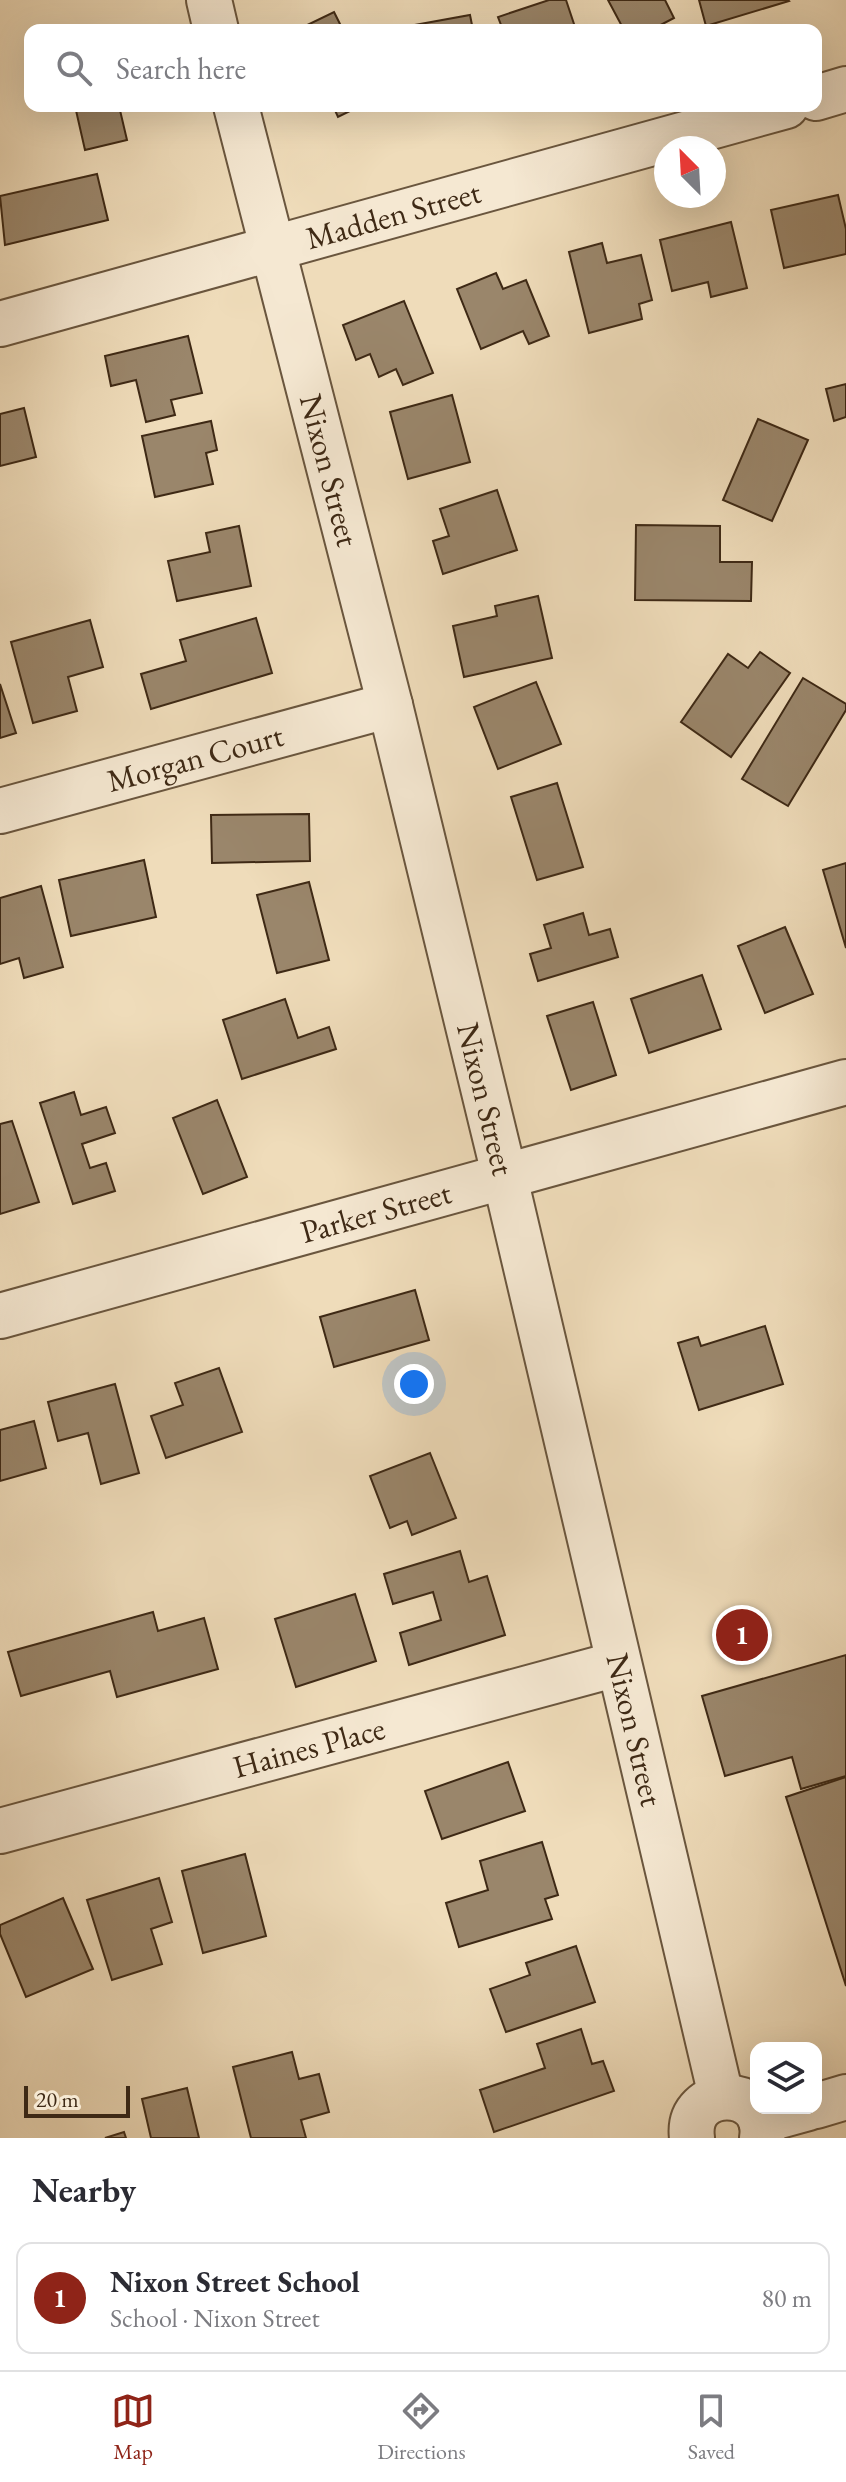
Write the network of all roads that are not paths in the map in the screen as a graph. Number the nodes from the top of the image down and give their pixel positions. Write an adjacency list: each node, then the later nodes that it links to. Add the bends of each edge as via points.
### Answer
1 (209, 0): 2 (street)
2 (215, 24)
3 (846, 89): 4 (street)
4 (822, 96)
5 (238, 112): 7 (street, Nixon Street)
6 (765, 112): 7 (street, Madden Street)
7 (272, 250): 8 (street, Madden Street); 9 (street, Nixon Street)
8 (0, 324)
9 (390, 705): 10 (street, Morgan Court); 12 (street, Nixon Street)
10 (0, 811)
11 (846, 1082): 12 (street, Parker Street)
12 (505, 1178): 13 (street, Parker Street); 14 (street, Nixon Street)
13 (0, 1316)
14 (617, 1664): 15 (street, Haines Place); 16 (street, Nixon Street)
15 (0, 1831)
16 (721, 2096): 20 (street, via 744,2100); 21 (street, via 702,2105)
17 (846, 2097): 18 (street)
18 (822, 2104)
19 (795, 2114): 20 (street)
20 (761, 2130)
21 (692, 2138)

